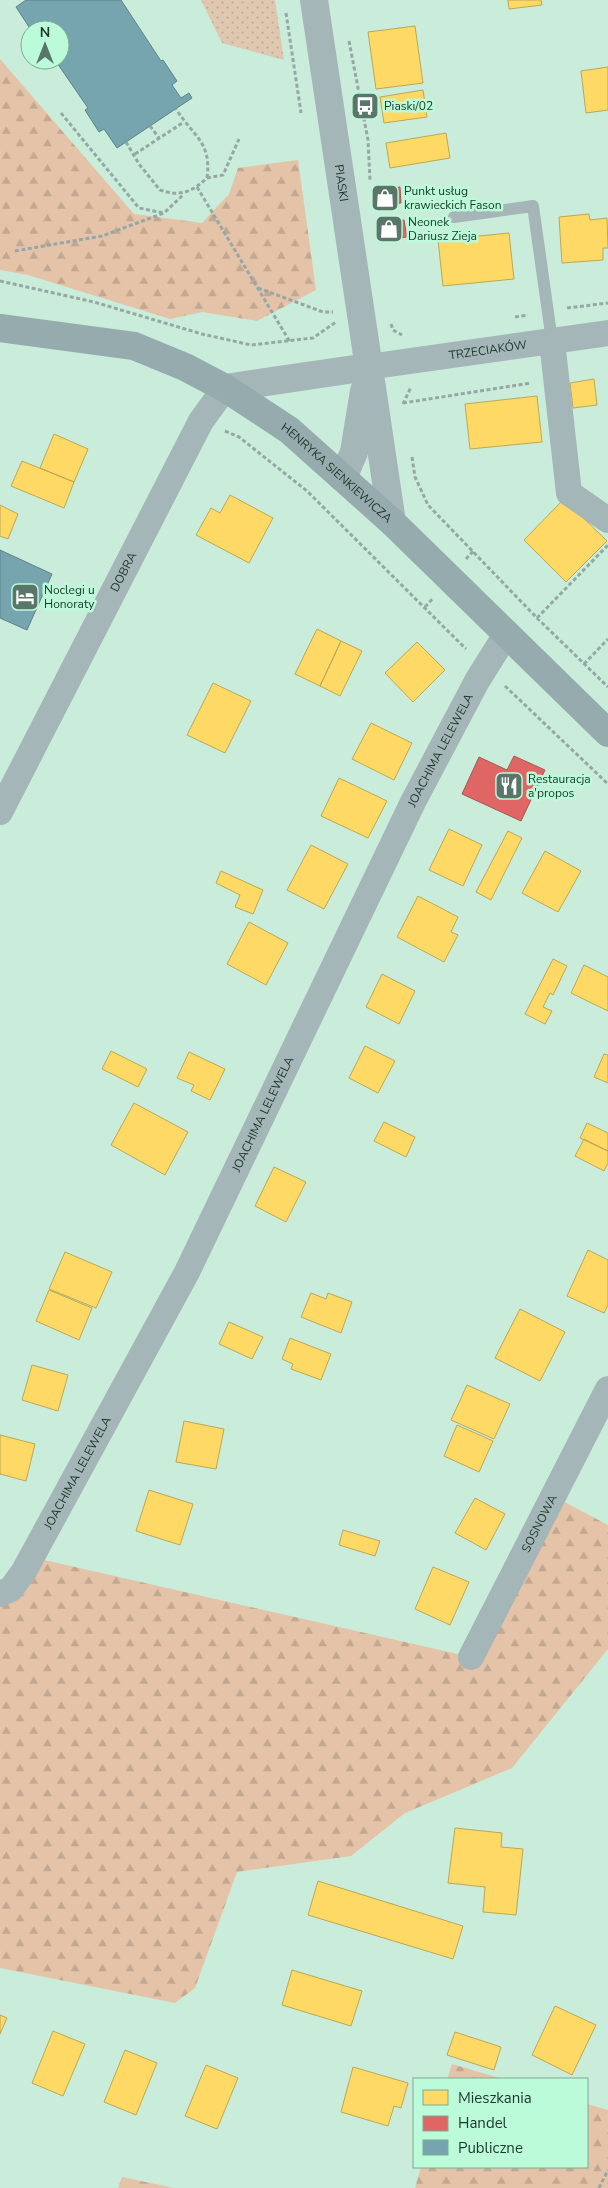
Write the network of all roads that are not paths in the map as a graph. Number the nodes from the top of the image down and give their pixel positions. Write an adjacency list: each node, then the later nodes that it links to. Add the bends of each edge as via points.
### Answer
1 (314, 0): 6 (street, PIASKI)
2 (454, 218): 5 (lane, via 533,206)
3 (0, 328): 7 (main road, HENRYKA SIENKIEWICZA, via 134,346 186,367)
4 (608, 333): 5 (street, TRZECIAKÓW)
5 (552, 341): 6 (street, TRZECIAKÓW); 9 (street, via 569,493)
6 (368, 367): 7 (street); 8 (street, PIASKI, via 354,452); 10 (street, PIASKI)
7 (225, 388): 8 (main road, HENRYKA SIENKIEWICZA, via 289,430); 13 (street, DOBRA, via 201,421)
8 (343, 478): 10 (main road, HENRYKA SIENKIEWICZA)
9 (608, 520)
10 (392, 522): 11 (main road, HENRYKA SIENKIEWICZA)
11 (507, 633): 12 (main road, HENRYKA SIENKIEWICZA); 15 (street, JOACHIMA LELEWELA, via 413,802 187,1272 24,1571)
12 (608, 733)
13 (0, 812)
14 (608, 1389): 16 (street, SOSNOWA)
15 (6, 1592)
16 (471, 1657)

